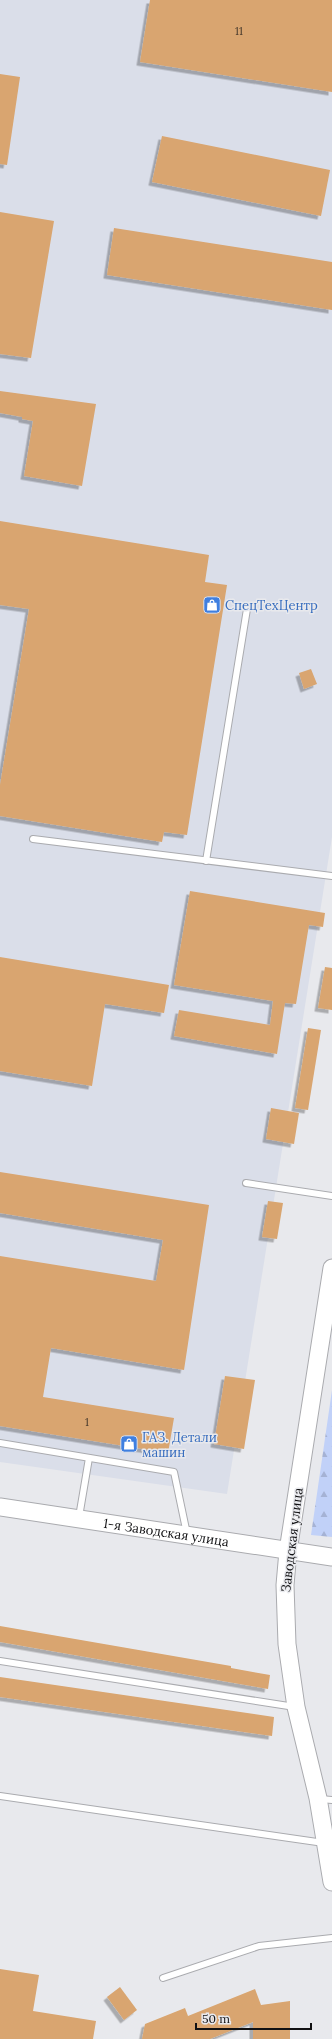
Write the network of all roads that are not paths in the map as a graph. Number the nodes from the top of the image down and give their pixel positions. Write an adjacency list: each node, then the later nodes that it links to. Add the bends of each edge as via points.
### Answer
1 (247, 609): 3 (lane)
2 (33, 839): 3 (lane)
3 (206, 862): 4 (lane)
4 (332, 876)
5 (246, 1183): 6 (lane)
6 (332, 1196)
7 (332, 1268): 13 (main road, Заводская улица)
8 (0, 1444): 9 (lane)
9 (89, 1458): 11 (lane); 12 (lane, via 174,1472)
10 (0, 1507): 11 (main road, 1-я Заводская улица)
11 (79, 1519): 12 (main road, 1-я Заводская улица)
12 (187, 1535): 13 (main road, 1-я Заводская улица)
13 (288, 1550): 14 (main road, 1-я Заводская улица); 16 (main road, Заводская улица, via 285,1585 287,1644)
14 (332, 1557)
15 (0, 1661): 16 (lane)
16 (296, 1707): 18 (main road, Заводская улица)
17 (0, 1796): 19 (lane)
18 (325, 1799): 19 (main road, Заводская улица)
19 (325, 1843): 20 (main road, Заводская улица)
20 (332, 1882)
21 (332, 1938): 22 (lane, via 259,1946)
22 (163, 1978)

